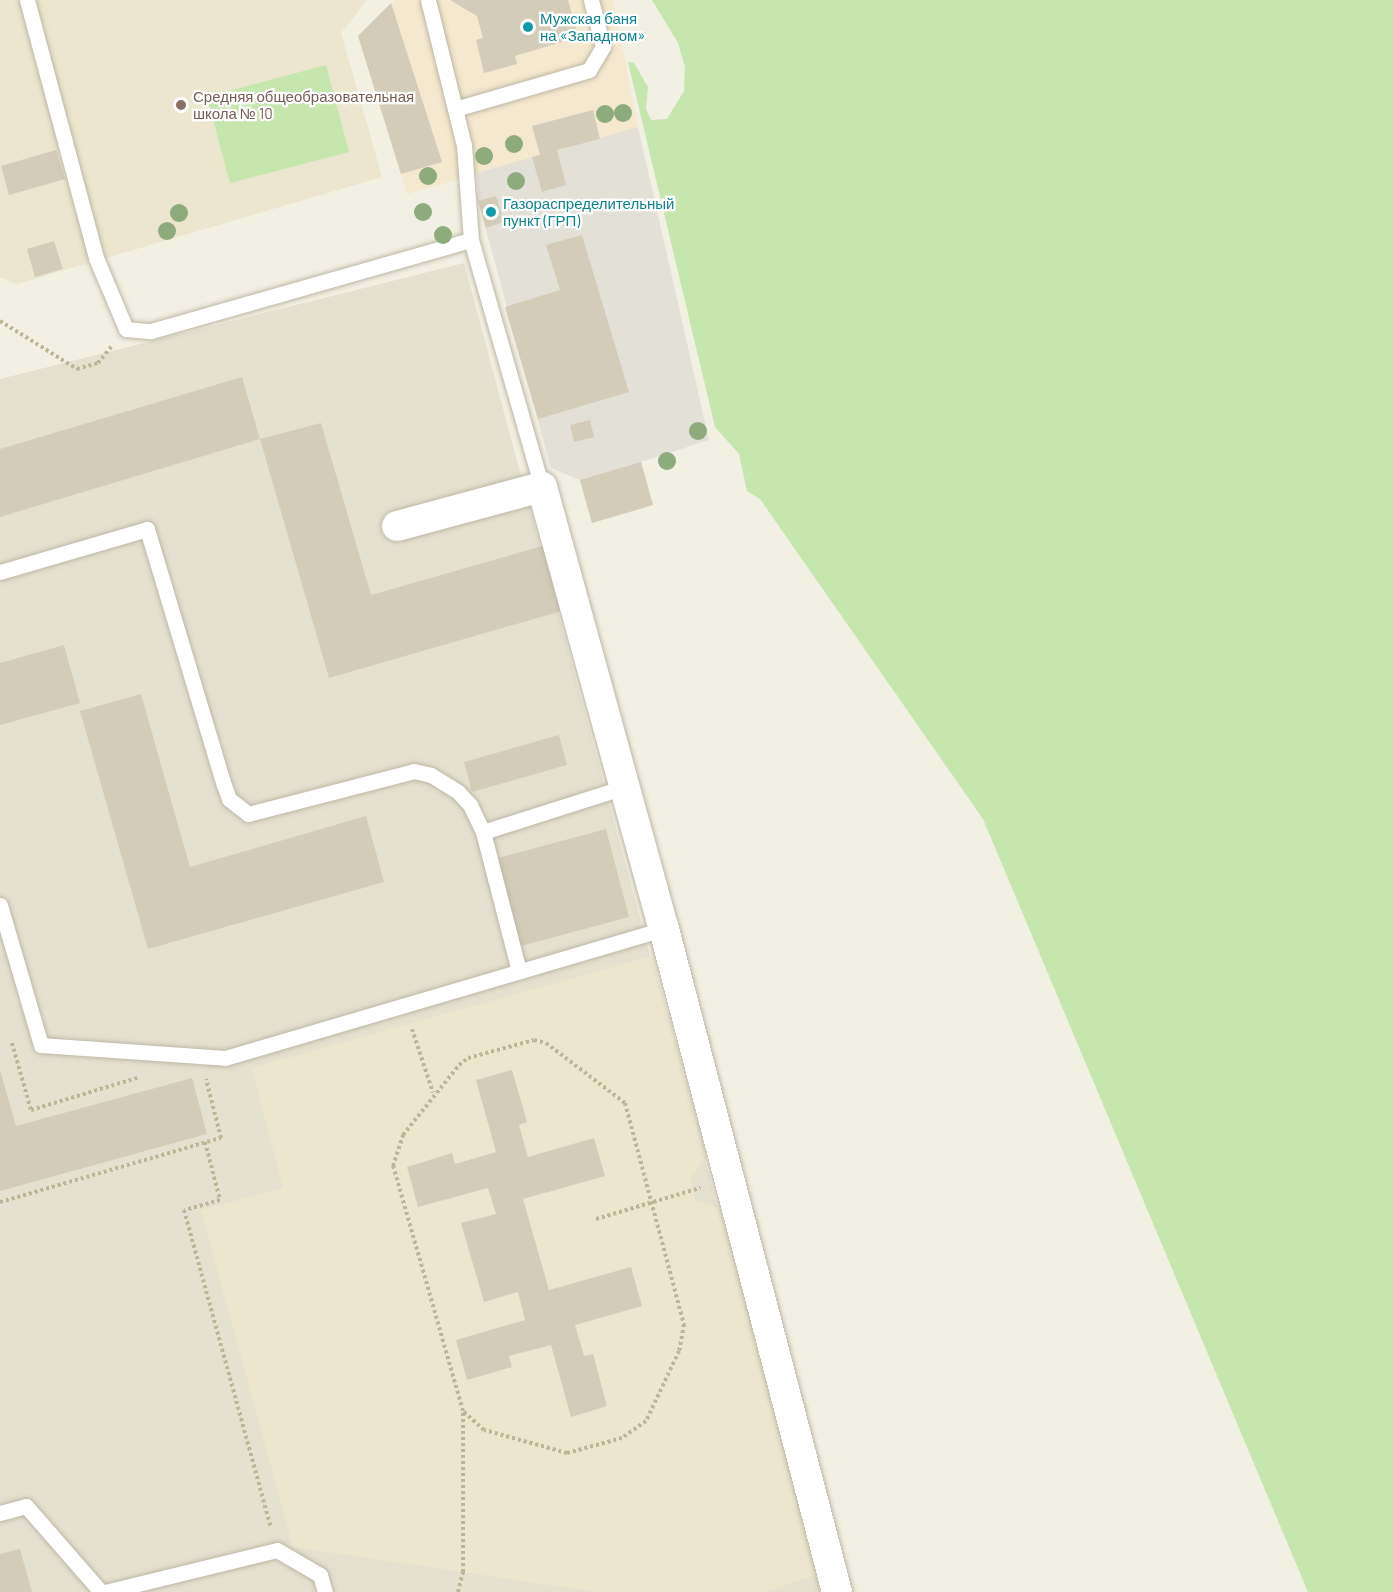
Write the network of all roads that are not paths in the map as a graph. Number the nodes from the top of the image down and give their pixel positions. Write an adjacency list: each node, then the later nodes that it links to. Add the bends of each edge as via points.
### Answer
1 (27, 0): 5 (lane, via 96,258 126,329 151,332)
2 (428, 0): 4 (lane)
3 (591, 0): 4 (lane, via 603,47 589,70)
4 (455, 109): 5 (lane, via 464,146)
5 (471, 240): 6 (lane)
6 (542, 487): 7 (street); 9 (street)
7 (397, 526)
8 (0, 572): 10 (lane, via 147,529 224,785 238,808 257,815 394,773 414,771 430,775 458,792 470,805)
9 (625, 787): 10 (lane); 12 (street)
10 (483, 832): 13 (lane)
11 (0, 905): 13 (lane, via 41,1045 225,1058)
12 (664, 929): 13 (lane); 17 (street)
13 (519, 970)
14 (0, 1512): 15 (lane, via 26,1506)
15 (103, 1592): 16 (lane, via 277,1550 320,1575)
16 (325, 1592)
17 (837, 1592)

